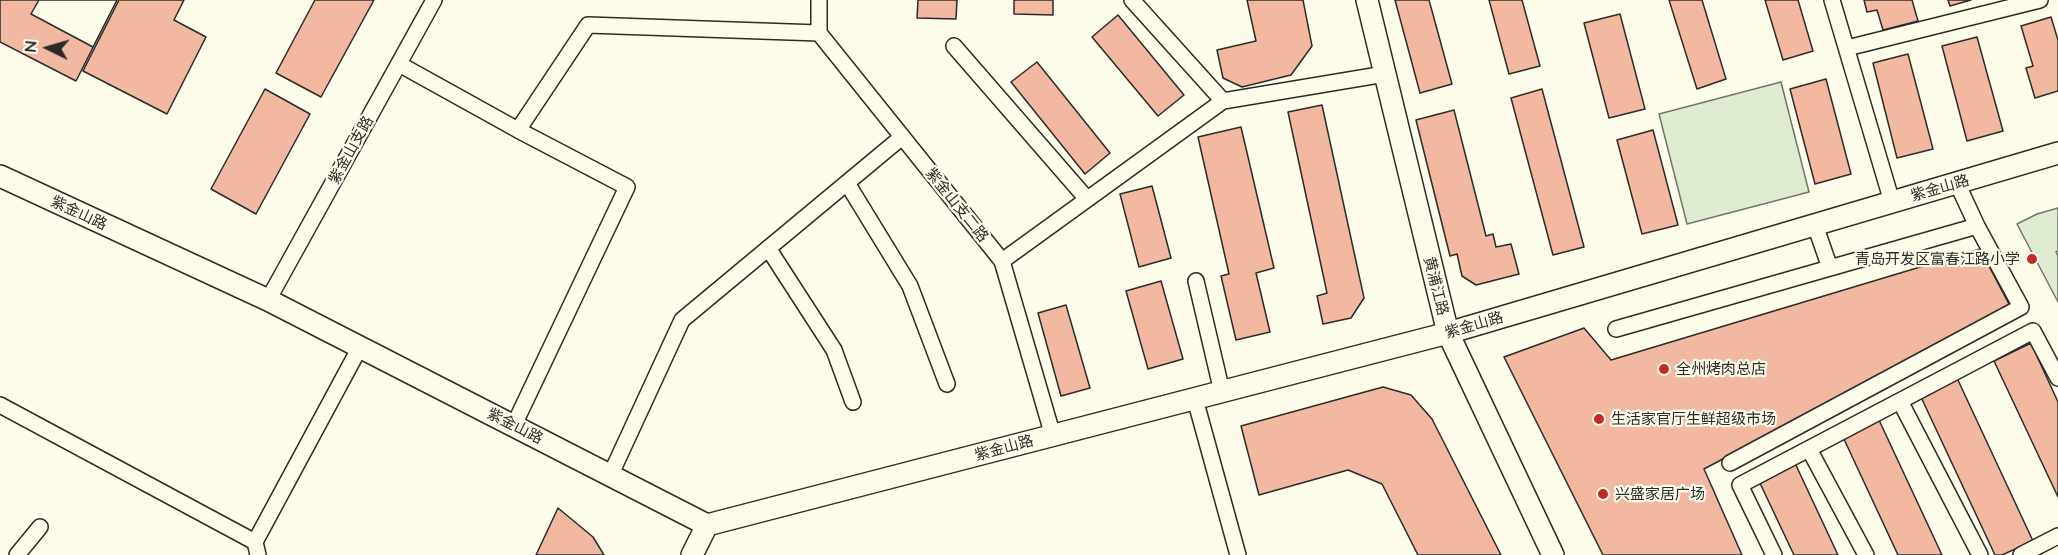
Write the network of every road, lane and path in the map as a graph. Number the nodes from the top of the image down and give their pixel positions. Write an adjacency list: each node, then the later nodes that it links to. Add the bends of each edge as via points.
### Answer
1 (434, 0): 10 (street, 紫金山支路)
2 (819, 0): 7 (street)
3 (1132, 0): 12 (street)
4 (1367, 0): 11 (street, 黄浦江路)
5 (1832, 0): 9 (street)
6 (2040, 0): 9 (street)
7 (819, 33): 13 (street, via 588,25); 14 (street, 紫金山支二路)
8 (954, 46): 19 (street)
9 (1847, 48): 20 (street)
10 (399, 64): 13 (street); 27 (street, 紫金山支路)
11 (1385, 74): 12 (street); 31 (street, 黄浦江路)
12 (1224, 101): 19 (street)
13 (518, 130): 40 (street, via 627,187)
14 (902, 137): 17 (street); 24 (street, 紫金山支二路)
15 (2058, 153): 18 (street, 紫金山路)
16 (0, 176): 27 (street, 紫金山路)
17 (847, 183): 23 (street); 34 (street, via 910,286)
18 (1957, 183): 20 (street, 紫金山路); 22 (street)
19 (1087, 199): 24 (street)
20 (1892, 202): 21 (street, 紫金山路)
21 (1815, 225): 25 (street); 31 (street, 紫金山路)
22 (1977, 226): 25 (street); 28 (street)
23 (768, 248): 38 (street, via 834,350); 44 (street, via 682,320)
24 (1002, 261): 41 (street, 紫金山支二路)
25 (1830, 268): 29 (street)
26 (1196, 281): 35 (street)
27 (268, 300): 32 (street, 紫金山路)
28 (2021, 307): 30 (street); 43 (street)
29 (1616, 329)
30 (2033, 331): 33 (street); 37 (street)
31 (1448, 333): 35 (street, 紫金山路); 52 (street, 黄浦江路)
32 (360, 347): 40 (street, 紫金山路); 48 (street)
33 (2058, 378)
34 (947, 384)
35 (1222, 392): 36 (street, 紫金山路)
36 (1195, 399): 41 (street, 紫金山路); 51 (street)
37 (1900, 401): 42 (street); 55 (street)
38 (853, 402)
39 (0, 405): 48 (street)
40 (514, 425): 44 (street, 紫金山路)
41 (1053, 435): 45 (street, 紫金山路)
42 (1809, 449): 53 (street, via 1740,484); 54 (street)
43 (1730, 463)
44 (610, 476): 45 (street, 紫金山路)
45 (707, 525): 50 (street)
46 (40, 527): 49 (street)
47 (2058, 536): 56 (street)
48 (257, 548)
49 (17, 555)
50 (692, 555)
51 (1238, 555)
52 (1553, 555)
53 (1773, 555)
54 (1866, 555)
55 (1980, 555)
56 (2021, 555)

